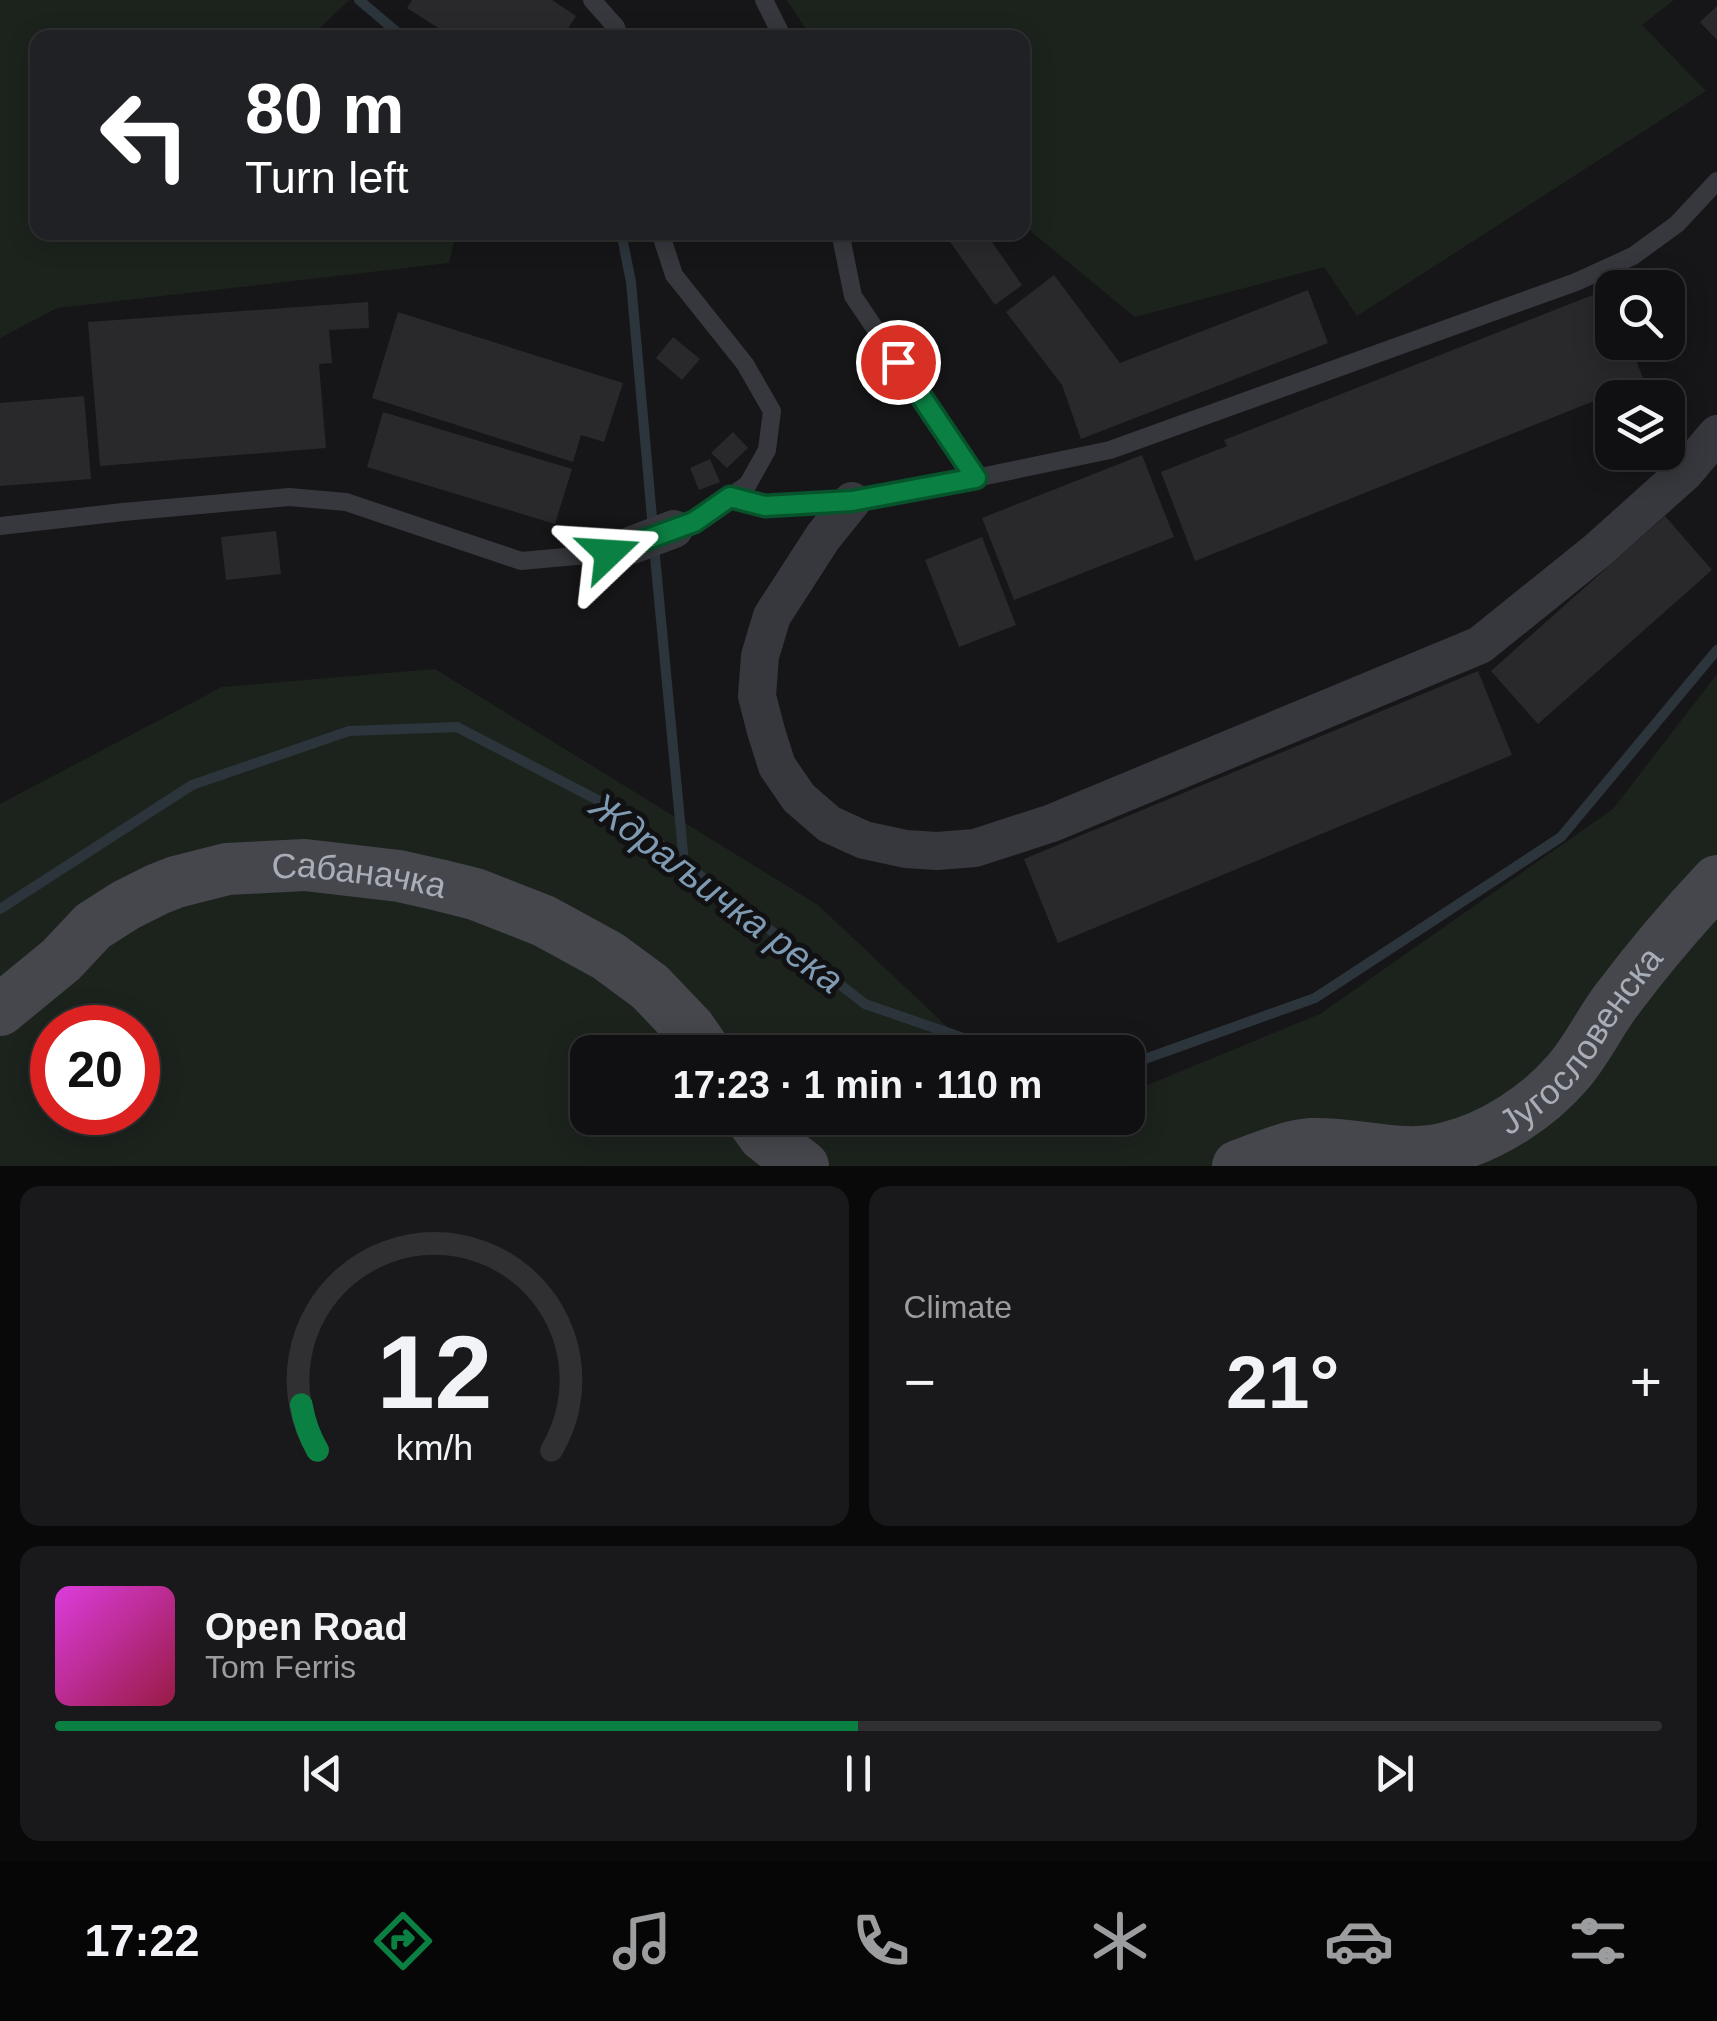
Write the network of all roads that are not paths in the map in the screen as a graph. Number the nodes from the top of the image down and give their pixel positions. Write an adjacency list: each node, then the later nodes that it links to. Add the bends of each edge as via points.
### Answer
1 (592, 0): 3 (lane)
2 (764, 0): 4 (lane)
3 (617, 30)
4 (779, 30)
5 (1717, 181): 9 (lane, via 1662,235 1576,282 1110,450)
6 (663, 240): 10 (lane, via 674,276 772,411 767,450 748,484)
7 (842, 240): 9 (lane, via 854,296)
8 (1717, 434): 11 (street, via 1598,550 1480,645 1052,823 976,848 906,849 864,840 828,824 777,766 758,696 760,656 772,616)
9 (976, 478): 11 (lane)
10 (730, 497): 11 (lane, via 765,506); 13 (lane)
11 (852, 501)
12 (0, 526): 14 (lane, via 289,496 346,502 522,561 609,553)
13 (674, 530): 14 (street)
14 (632, 544)
15 (1717, 881): 20 (main road, Југословенска, via 1617,998 1568,1072 1516,1117 1470,1141 1429,1152 1310,1144)
16 (0, 1010): 17 (main road, Сабаначка, via 94,926 158,889 227,869 305,865 439,885 544,922 650,987)
17 (694, 1035)
18 (763, 1135): 19 (main road)
19 (803, 1166)
20 (1238, 1166)

